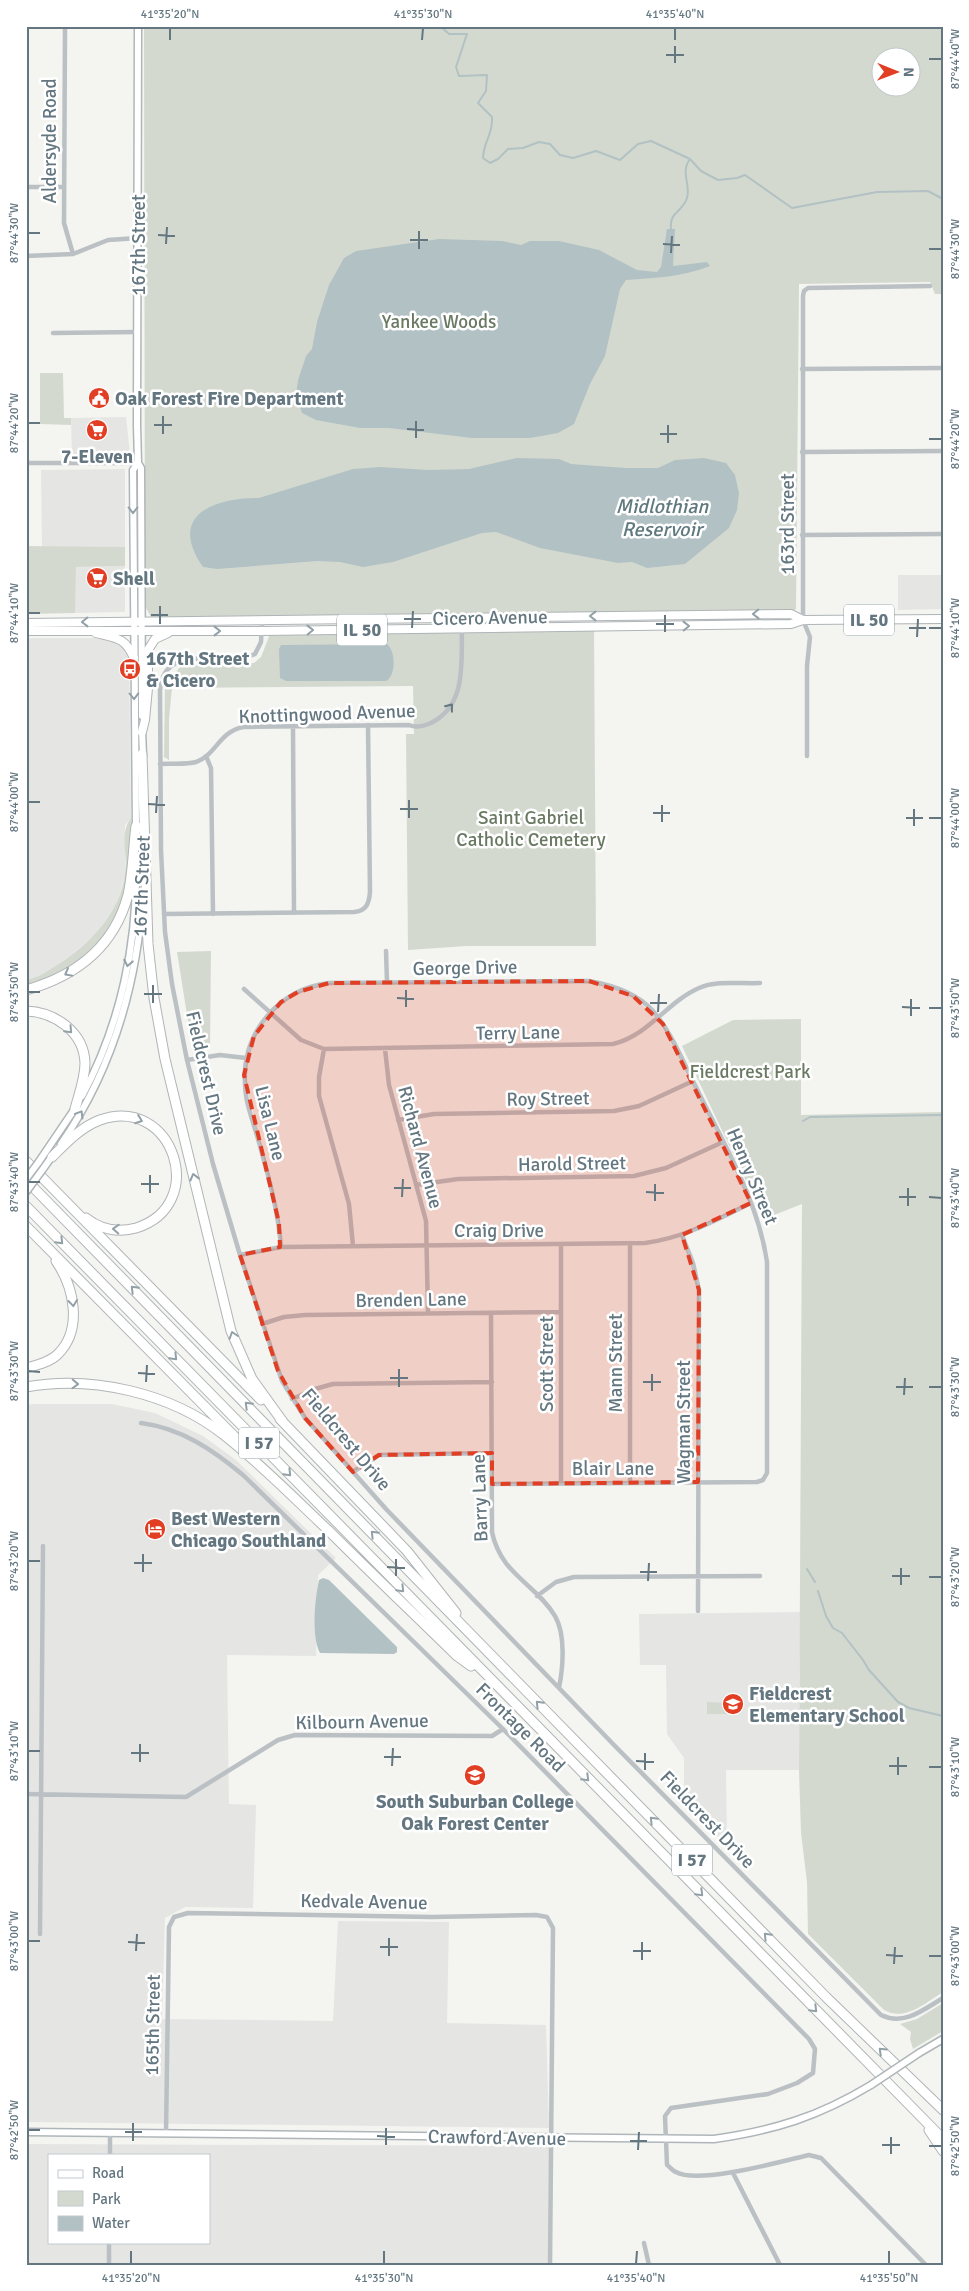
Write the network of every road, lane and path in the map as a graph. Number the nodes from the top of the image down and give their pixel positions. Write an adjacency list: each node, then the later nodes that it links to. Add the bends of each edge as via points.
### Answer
1 (64, 26): 4 (street, Aldersyde Road)
2 (138, 26): 5 (main road, 167th Street)
3 (26, 187): 4 (street)
4 (64, 187): 6 (street, Aldersyde Road, via 64,223)
5 (138, 238): 6 (street, via 108,240); 10 (main road, 167th Street)
6 (73, 254): 7 (street)
7 (26, 256)
8 (930, 286): 12 (street, 163rd Street, via 808,288 804,291)
9 (53, 332): 10 (street)
10 (137, 332): 16 (main road, 167th Street)
11 (943, 368): 12 (street)
12 (802, 369): 14 (street, 163rd Street)
13 (943, 451): 14 (street)
14 (802, 452): 18 (street, 163rd Street)
15 (26, 463): 16 (street)
16 (138, 463): 22 (main road, 167th Street, one-way to 22, via 133,470); 23 (main road, 167th Street, via 141,468)
17 (943, 534): 18 (street)
18 (802, 535): 21 (street, 163rd Street)
19 (943, 619): 21 (main road, Cicero Avenue / IL 50)
20 (262, 620): 21 (main road, Cicero Avenue / IL 50, one-way to 20, via 791,614); 23 (main road, Cicero Avenue / IL 50); 30 (street, Fieldcrest Drive)
21 (803, 620): 25 (main road, Cicero Avenue / IL 50, one-way to 21, via 791,624); 37 (street, 163rd Street, via 810,637)
22 (134, 621): 23 (main road, Cicero Avenue / IL 50); 24 (main road, Cicero Avenue / IL 50, one-way to 24); 27 (main road, 167th Street)
23 (143, 621): 27 (main road, 167th Street)
24 (26, 623)
25 (462, 628): 30 (main road, Cicero Avenue / IL 50, one-way to 25); 32 (street, Knottingwood Avenue, one-way to 25, via 418,726 433,722 445,713 460,688)
26 (81, 630): 27 (main road, Cicero Avenue / IL 50); 28 (main road, Cicero Avenue / IL 50); 31 (main road, via 120,638)
27 (138, 630): 29 (main road, Cicero Avenue / IL 50); 31 (main road, 167th Street); 34 (main road, 167th Street)
28 (26, 631)
29 (173, 631): 30 (main road, Cicero Avenue / IL 50, one-way to 30); 34 (main road, via 155,639 148,650 146,720)
30 (262, 631): 38 (street, Fieldcrest Drive, via 260,648 249,657 181,660 167,670 160,685)
31 (134, 658): 39 (main road, 167th Street, one-way to 39)
32 (368, 725): 33 (street, Knottingwood Avenue); 40 (street, via 368,904 365,909 354,912)
33 (293, 726): 36 (street, Knottingwood Avenue, via 235,729 227,733); 40 (street)
34 (142, 732): 35 (main road, 167th Street)
35 (142, 754): 59 (main road, 167th Street, one-way to 35, via 81,1113 106,1065 130,990 140,931 144,875); 84 (highway, one-way to 35, via 252,1379 231,1331 165,1059 148,944)
36 (206, 756): 38 (street, via 189,763); 42 (street, via 211,768)
37 (807, 756)
38 (160, 764): 41 (street, Fieldcrest Drive)
39 (136, 826): 47 (highway, one-way to 47, via 128,893 111,934 86,963 65,976); 56 (main road, 167th Street, one-way to 56, via 133,930 123,989 100,1062)
40 (294, 913): 42 (street)
41 (164, 914): 42 (street); 54 (street, Fieldcrest Drive, via 167,953)
42 (213, 914)
43 (386, 951): 44 (street)
44 (387, 982): 49 (street, George Drive, via 320,984 289,997); 50 (street, George Drive, via 589,981 633,996)
45 (760, 983): 50 (street, Terry Lane, via 716,984 699,988)
46 (244, 989): 49 (street, Terry Lane)
47 (26, 990)
48 (26, 1012): 56 (highway, one-way to 56, via 46,1014 60,1020 82,1047 84,1080)
49 (270, 1012): 51 (street, Terry Lane, via 301,1040); 53 (street, Lisa Lane, via 254,1036)
50 (658, 1018): 52 (street, Terry Lane, via 635,1036 613,1044); 55 (street, Henry Street)
51 (324, 1049): 52 (street, Terry Lane); 73 (street, via 319,1077 320,1096 348,1204)
52 (385, 1049): 57 (street, Richard Avenue, via 387,1078)
53 (246, 1058): 54 (street, via 220,1055); 74 (street, Lisa Lane, via 245,1090 275,1200)
54 (186, 1060): 75 (street, Fieldcrest Drive)
55 (692, 1081): 57 (street, Roy Street, via 639,1106 614,1112 434,1114); 58 (street, Henry Street)
56 (75, 1110): 61 (main road, 167th Street, bridge)
57 (398, 1120): 62 (street, Richard Avenue)
58 (723, 1142): 62 (street, Harold Street, via 666,1168 634,1176 458,1180); 65 (street, Henry Street)
59 (52, 1157): 63 (main road, 167th Street, bridge); 64 (highway, one-way to 64, via 86,1127 121,1116 136,1118 152,1126 165,1139 175,1158 176,1181 169,1202 157,1216 141,1226 123,1230 102,1227)
60 (26, 1161): 64 (highway)
61 (26, 1179): 99 (highway, I 57, one-way to 61)
62 (416, 1185): 72 (street, Richard Avenue, via 426,1221)
63 (26, 1192)
64 (64, 1200): 84 (highway)
65 (751, 1203): 68 (street, Craig Drive); 88 (street, Henry Street, via 763,1234 767,1262 767,1473)
66 (26, 1206): 100 (highway, I 57, one-way to 100)
67 (26, 1226): 71 (highway)
68 (682, 1235): 70 (street, Craig Drive); 90 (street, Wagman Street, via 699,1290)
69 (561, 1244): 70 (street, Craig Drive); 72 (street, Craig Drive); 76 (street, Scott Street)
70 (630, 1244): 92 (street, Mann Street)
71 (44, 1245): 80 (highway, one-way to 80, via 70,1287 74,1314 67,1339 58,1354); 89 (highway)
72 (427, 1245): 73 (street, Craig Drive); 77 (street, Richard Avenue)
73 (353, 1246): 74 (street, Craig Drive)
74 (280, 1247): 75 (street, Craig Drive)
75 (240, 1255): 79 (street, Fieldcrest Drive)
76 (561, 1312): 78 (street, Brenden Lane); 91 (street, Scott Street)
77 (428, 1313): 78 (street, Brenden Lane); 79 (street, Brenden Lane, via 305,1315)
78 (491, 1313): 81 (street, Barry Lane)
79 (262, 1324): 83 (street, Fieldcrest Drive, via 278,1371)
80 (26, 1368)
81 (492, 1382): 83 (street, via 333,1384); 86 (street, Barry Lane)
82 (26, 1387): 89 (highway, one-way to 89, via 90,1384 154,1398 192,1414 223,1434)
83 (292, 1399): 87 (street, Fieldcrest Drive)
84 (283, 1422): 99 (highway, via 407,1551 449,1602)
85 (141, 1423): 102 (street, Frontage Road, via 190,1438 243,1475)
86 (492, 1453): 87 (street, via 379,1455); 93 (street, Barry Lane)
87 (354, 1472): 101 (street, Fieldcrest Drive)
88 (763, 1480): 90 (street, Blair Lane)
89 (277, 1481): 100 (highway, via 456,1655)
90 (698, 1482): 92 (street, Blair Lane); 95 (street, Wagman Street)
91 (561, 1483): 92 (street, Blair Lane); 93 (street, Blair Lane)
92 (630, 1483)
93 (492, 1484): 97 (street, Barry Lane, via 495,1549 506,1565)
94 (43, 1546): 104 (street)
95 (699, 1576): 96 (street); 97 (street, via 569,1578 551,1584); 98 (street, Wagman Street)
96 (760, 1576)
97 (538, 1596): 101 (street, Barry Lane, via 555,1616 561,1636)
98 (698, 1611)
99 (468, 1632): 109 (highway, I 57, one-way to 99, via 826,1997)
100 (491, 1680): 112 (highway, I 57, one-way to 112)
101 (558, 1688): 107 (street, Fieldcrest Drive, via 881,2014 891,2019 910,2017)
102 (503, 1729): 104 (street, Kilbourn Avenue, via 492,1736 295,1734 278,1740 186,1797); 117 (street, Frontage Road, via 809,2039 815,2049 813,2073 797,2083 768,2094 671,2108 666,2116)
103 (26, 1794): 104 (street, Kilbourn Avenue)
104 (41, 1794): 106 (street)
105 (174, 1917): 115 (street, 165th Street, via 169,1927); 116 (street, Kedvale Avenue, via 188,1913 547,1917 553,1928)
106 (40, 1934)
107 (943, 1998)
108 (943, 2039): 117 (main road, Crawford Avenue, bridge, via 844,2101 783,2126 714,2138)
109 (917, 2085): 110 (highway); 111 (highway, I 57)
110 (943, 2103)
111 (943, 2110)
112 (924, 2120): 118 (highway, I 57); 119 (highway)
113 (26, 2132): 114 (main road, Crawford Avenue)
114 (110, 2133): 115 (main road, Crawford Avenue); 120 (street)
115 (166, 2134): 116 (main road, Crawford Avenue)
116 (552, 2138): 117 (main road, Crawford Avenue); 125 (street)
117 (666, 2139): 121 (street, via 667,2165 676,2173)
118 (943, 2139)
119 (943, 2151)
120 (110, 2154)
121 (732, 2173): 127 (street); 128 (street, via 809,2155 821,2158)
122 (644, 2243): 126 (street)
123 (109, 2244): 124 (street)
124 (108, 2265)
125 (550, 2265)
126 (649, 2265)
127 (780, 2265)
128 (926, 2265)

